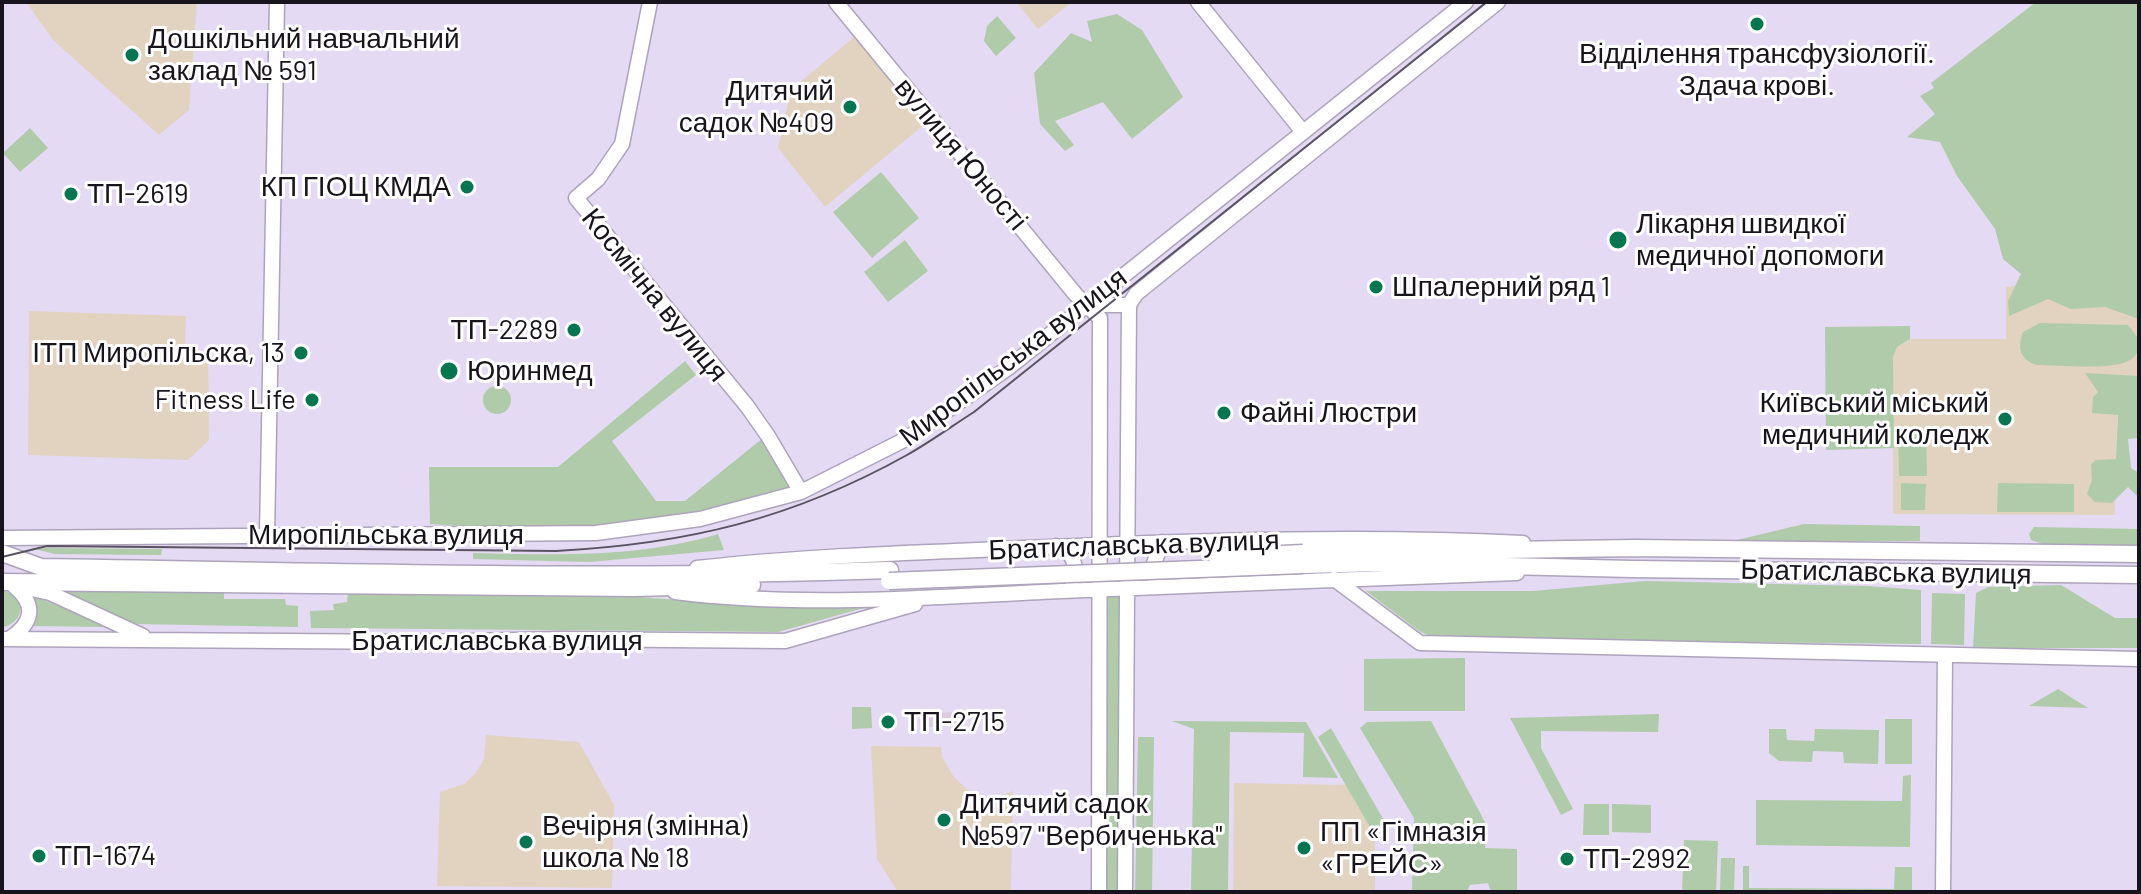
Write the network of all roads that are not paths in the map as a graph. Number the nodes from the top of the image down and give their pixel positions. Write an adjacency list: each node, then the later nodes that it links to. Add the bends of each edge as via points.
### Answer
1 (277, 2): 11 (street)
2 (650, 2): 10 (street, Космічна вулиця, via 622,144 598,179 576,198 768,436)
3 (836, 2): 8 (street, вулиця Юності)
4 (1198, 2): 7 (street)
5 (1466, 2): 7 (street, Миропільська вулиця)
6 (1498, 2): 9 (street, Миропільська вулиця, via 1136,294)
7 (1303, 132): 8 (street, Миропільська вулиця)
8 (1087, 305): 9 (street); 10 (street, Миропільська вулиця, via 936,420); 15 (street, вулиця Юності, via 1100,318)
9 (1129, 305): 14 (street)
10 (801, 492): 11 (street, Миропільська вулиця, via 700,519 627,531)
11 (267, 535): 12 (street, Миропільська вулиця)
12 (2, 538)
13 (1162, 542): 14 (street, Братиславська вулиця); 17 (street, Братиславська вулиця, via 1435,538); 27 (street, via 1154,576)
14 (1126, 543): 15 (street, Братиславська вулиця); 28 (street)
15 (1101, 544): 16 (street, Братиславська вулиця); 29 (street, вулиця Юності)
16 (1056, 546): 25 (street, Братиславська вулиця, via 842,555); 30 (street, via 1074,559 1072,583)
17 (1636, 548): 19 (main road, Братиславська вулиця); 20 (main road, Братиславська вулиця)
18 (2, 553): 21 (main road, Братиславська вулиця)
19 (2139, 554)
20 (1303, 559): 22 (main road, Братиславська вулиця); 25 (main road, Братиславська вулиця, bridge)
21 (33, 565): 25 (main road, Братиславська вулиця); 26 (main road)
22 (1632, 569): 23 (main road, Братиславська вулиця); 24 (street, Братиславська вулиця)
23 (2139, 575)
24 (1334, 579): 27 (street, Братиславська вулиця); 34 (street, via 1420,643)
25 (635, 581): 26 (main road, Братиславська вулиця); 31 (street, Братиславська вулиця, via 748,599)
26 (15, 585): 32 (street, via 28,602 28,622); 33 (street, Братиславська вулиця, via 50,593)
27 (1167, 586): 28 (street, Братиславська вулиця)
28 (1126, 588): 29 (street, Братиславська вулиця); 37 (street)
29 (1100, 590): 30 (street, Братиславська вулиця); 36 (street, вулиця Юності)
30 (1063, 591): 31 (street, Братиславська вулиця)
31 (935, 598): 33 (street, Братиславська вулиця, via 785,641)
32 (6, 639): 33 (street, Братиславська вулиця)
33 (149, 639)
34 (1945, 655): 35 (street); 38 (street)
35 (2139, 659)
36 (1099, 892)
37 (1125, 892)
38 (1943, 892)

